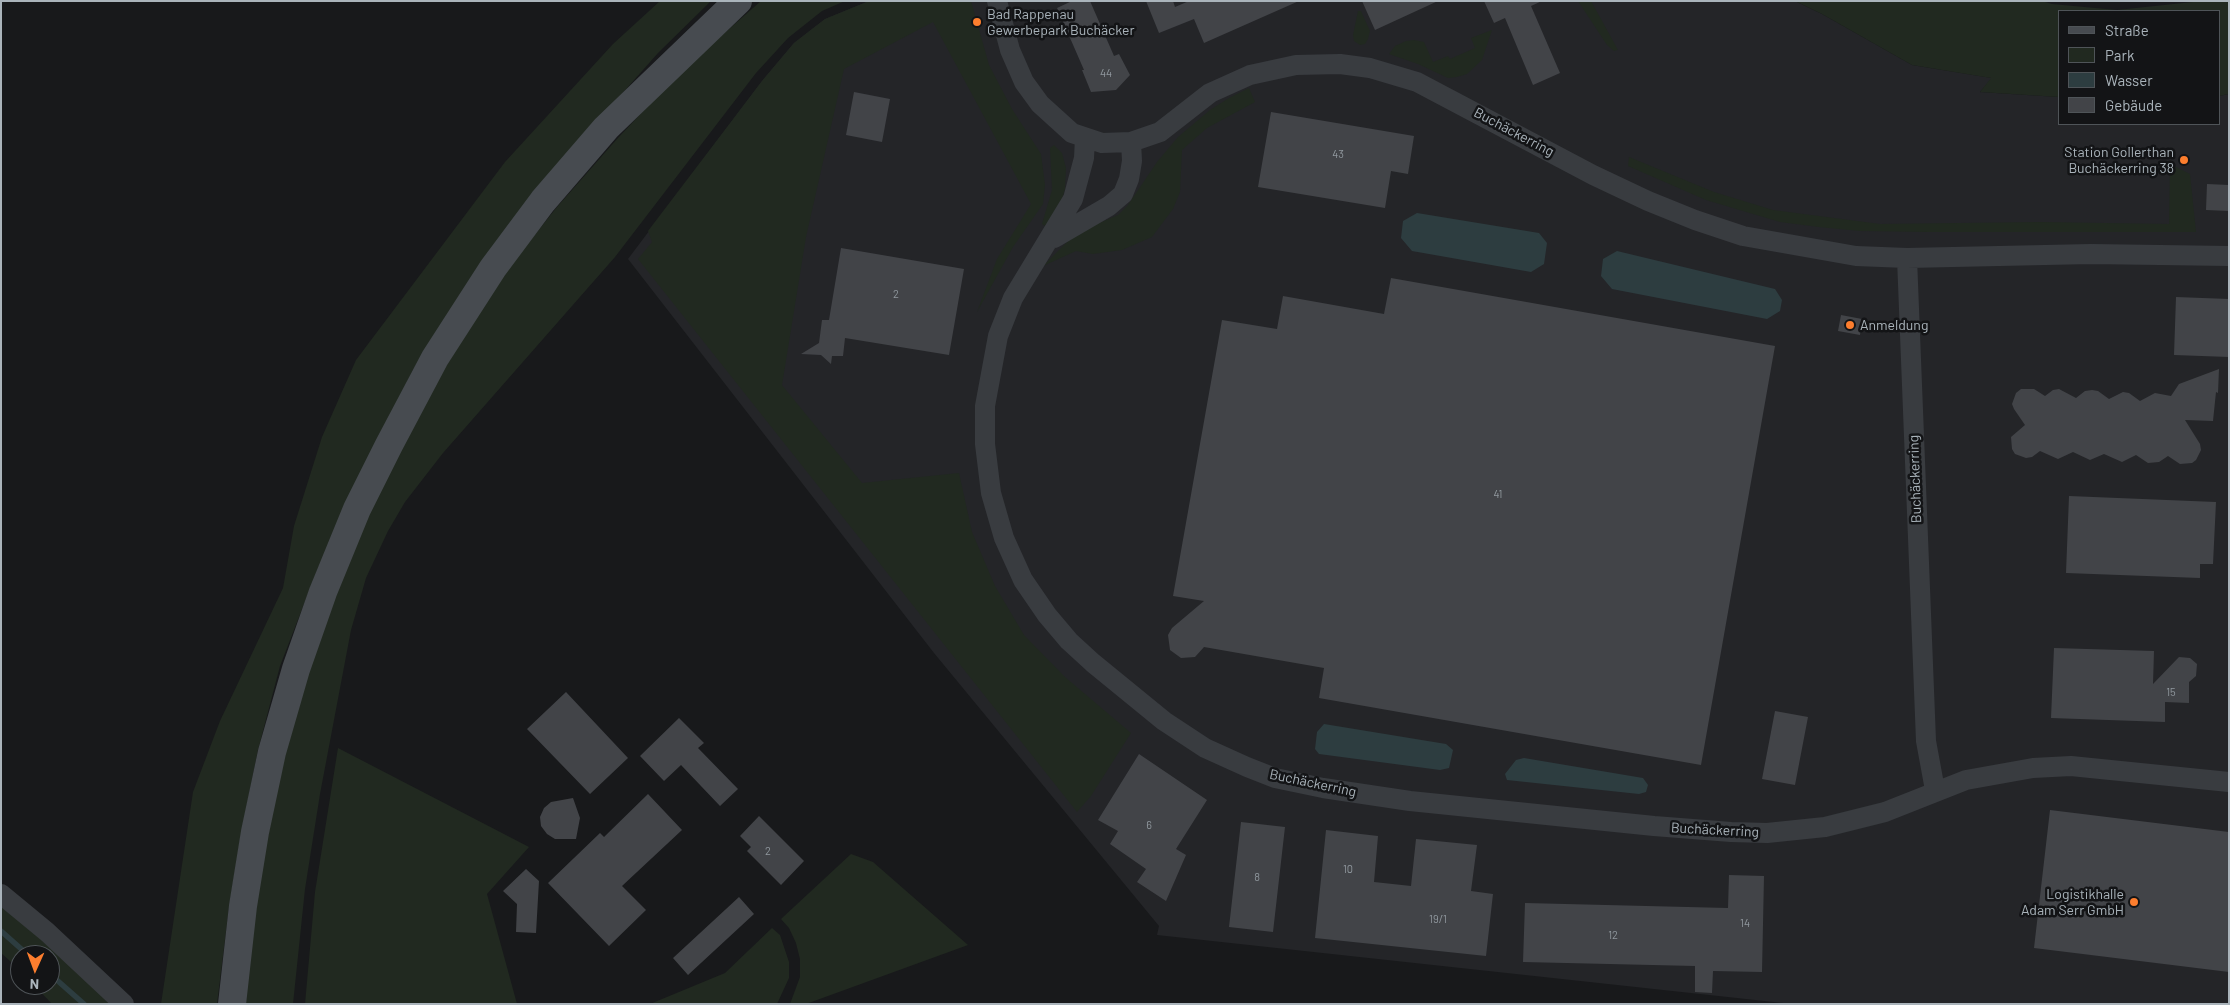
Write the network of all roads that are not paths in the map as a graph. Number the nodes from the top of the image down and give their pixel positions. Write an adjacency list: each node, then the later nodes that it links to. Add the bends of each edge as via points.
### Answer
1 (738, 1): 12 (main road, via 606,128 543,201 493,268 435,358 388,444 323,592 272,752 243,906)
2 (997, 1): 3 (street, Buchäckerring, via 1010,50 1024,82 1059,123)
3 (1085, 138): 4 (street, Buchäckerring, via 1117,144); 5 (street, Buchäckerring, via 1084,158 1074,199)
4 (1131, 142): 5 (street, Buchäckerring, via 1132,161 1123,194); 7 (street, Buchäckerring, via 1160,132 1210,93 1250,75 1296,65 1340,64 1370,68 1417,82 1593,175 1695,220 1743,236 1788,245 1856,256)
5 (1048, 242): 9 (street, Buchäckerring, via 1013,298 998,336 988,386 985,444 991,493 1004,538 1023,580 1069,641 1164,721 1205,748 1275,778 1324,788 1410,801 1726,832 1825,827 1885,812)
6 (2229, 256): 7 (street, Buchäckerring, via 2091,254)
7 (1907, 258): 9 (street, Buchäckerring, via 1926,741)
8 (2229, 782): 9 (street, Buchäckerring, via 2071,766 2000,773)
9 (1936, 790)
10 (1, 894): 11 (street)
11 (124, 1004)
12 (232, 1004)

